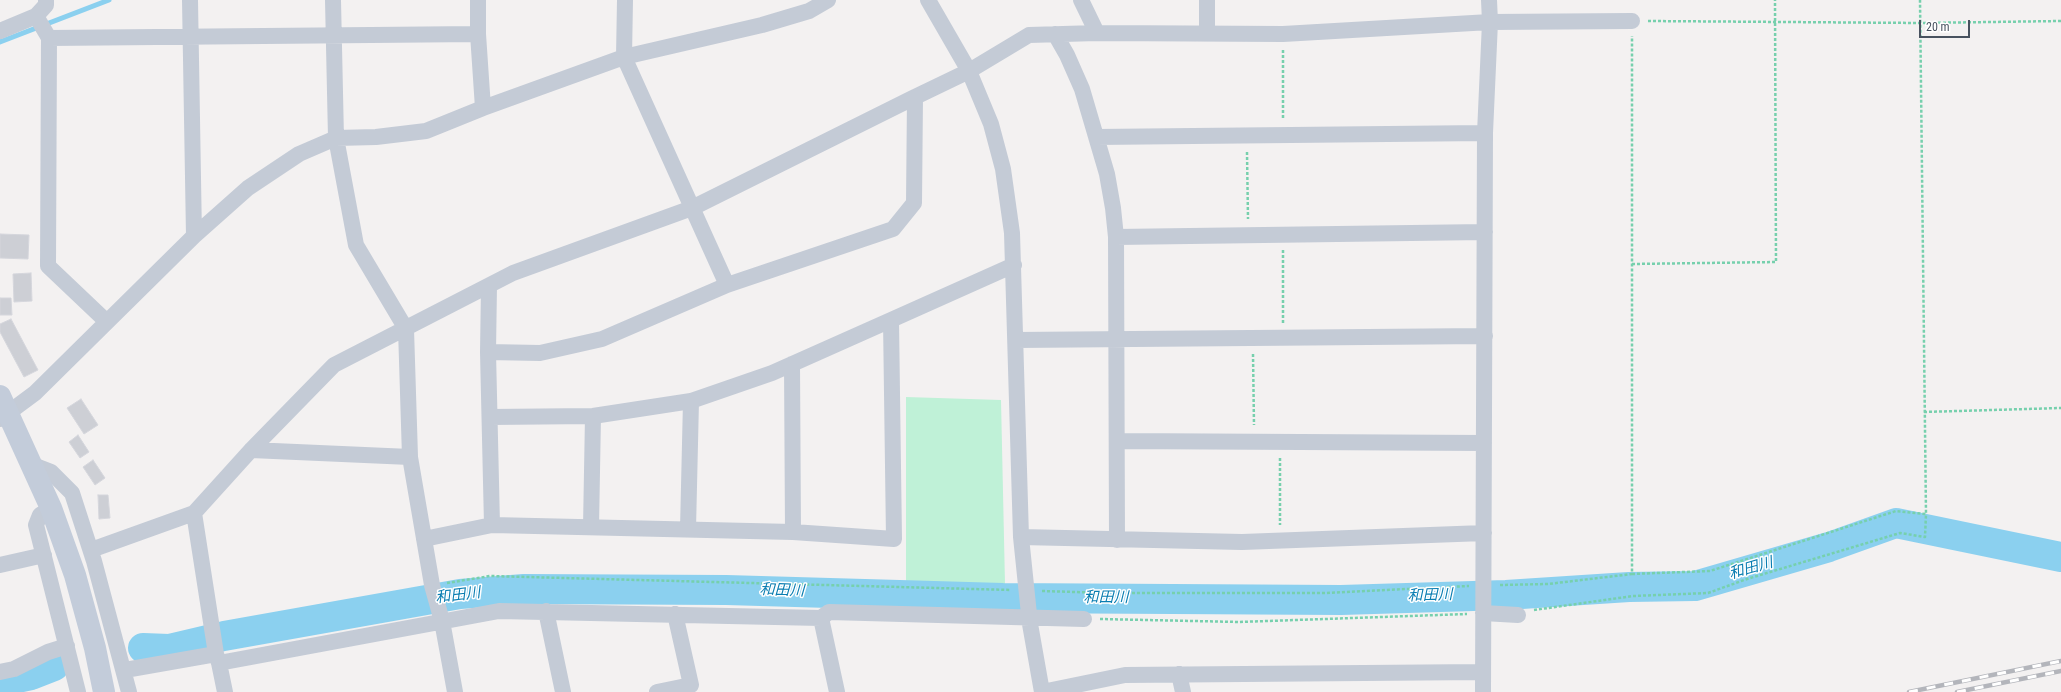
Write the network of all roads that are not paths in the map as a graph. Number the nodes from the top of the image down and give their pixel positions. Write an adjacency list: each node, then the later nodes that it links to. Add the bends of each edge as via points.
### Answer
1 (46, 0): 11 (street, via 46,5)
2 (190, 0): 21 (street)
3 (333, 0): 19 (street)
4 (478, 0): 17 (street)
5 (625, 0): 22 (street)
6 (828, 0): 22 (street, via 809,11 762,25)
7 (928, 0): 23 (street)
8 (1081, 0): 15 (street)
9 (1208, 0): 16 (street)
10 (1489, 0): 13 (street)
11 (36, 16): 14 (street); 20 (street)
12 (1632, 21): 13 (street)
13 (1490, 22): 16 (street, via 1283,34); 26 (street)
14 (0, 31)
15 (1097, 33): 16 (street); 18 (street)
16 (1207, 33)
17 (478, 34): 19 (street); 25 (street)
18 (1055, 34): 23 (street, via 1029,35); 27 (street, via 1082,89)
19 (334, 35): 21 (street); 28 (street)
20 (48, 36): 21 (street); 37 (street, via 48,266)
21 (190, 36): 31 (street)
22 (624, 57): 25 (street); 29 (street)
23 (969, 71): 24 (street); 33 (street, via 991,124 1003,169)
24 (915, 97): 29 (street); 35 (street, via 914,203 893,229)
25 (483, 108): 28 (street, via 426,131 376,137)
26 (1485, 133): 27 (street); 30 (street)
27 (1096, 137): 32 (street, via 1107,174)
28 (336, 138): 31 (street, via 299,154 248,188); 38 (street, via 356,245)
29 (692, 208): 34 (street, via 513,273); 35 (street)
30 (1485, 232): 32 (street); 39 (street)
31 (194, 236): 37 (street)
32 (1116, 237): 40 (street)
33 (1014, 265): 36 (street); 41 (street)
34 (489, 286): 38 (street); 42 (street)
35 (727, 286): 42 (street, via 602,339 540,353)
36 (891, 320): 43 (street); 58 (street, via 894,539)
37 (107, 322): 45 (street, via 35,393)
38 (406, 329): 50 (street, via 334,365); 51 (street)
39 (1485, 336): 40 (street); 49 (street)
40 (1117, 339): 41 (street); 48 (street)
41 (1016, 340): 60 (street)
42 (488, 352): 47 (street)
43 (792, 364): 44 (street); 58 (street)
44 (691, 401): 46 (street); 57 (street)
45 (3, 409): 52 (street)
46 (593, 416): 47 (street); 56 (street)
47 (490, 417): 55 (street)
48 (1117, 440): 49 (street); 62 (street)
49 (1484, 443): 59 (street)
50 (251, 450): 51 (street); 54 (street)
51 (410, 457): 61 (street)
52 (33, 465): 53 (street); 63 (street, via 51,472 72,493)
53 (51, 508): 64 (street, via 40,516 36,525); 81 (street, via 75,575)
54 (194, 513): 63 (street); 75 (street)
55 (492, 525): 56 (street); 61 (street)
56 (591, 527): 57 (street)
57 (688, 530): 58 (street)
58 (793, 532)
59 (1484, 533): 62 (street, via 1242,542); 67 (street)
60 (1021, 537): 62 (street); 71 (street)
61 (424, 539): 69 (street)
62 (1117, 540)
63 (90, 550): 76 (street)
64 (44, 555): 65 (street); 74 (street)
65 (0, 566)
66 (546, 611): 68 (street); 69 (street); 85 (street)
67 (1483, 613): 70 (street); 78 (street)
68 (675, 614): 72 (street); 86 (street, via 692,685)
69 (440, 615): 75 (street); 84 (street)
70 (1518, 615)
71 (1030, 617): 72 (street, via 829,612); 73 (street); 88 (street)
72 (821, 618): 87 (street)
73 (1084, 619)
74 (68, 646): 77 (street, via 48,652 14,669); 80 (street)
75 (217, 657): 76 (street); 83 (street)
76 (125, 670): 82 (street)
77 (0, 672)
78 (1483, 672): 79 (street); 90 (street)
79 (1179, 674): 88 (street, via 1125,675); 89 (street)
80 (78, 692)
81 (104, 692)
82 (129, 692)
83 (225, 692)
84 (455, 692)
85 (563, 692)
86 (658, 692)
87 (837, 692)
88 (1042, 692)
89 (1183, 692)
90 (1484, 692)

